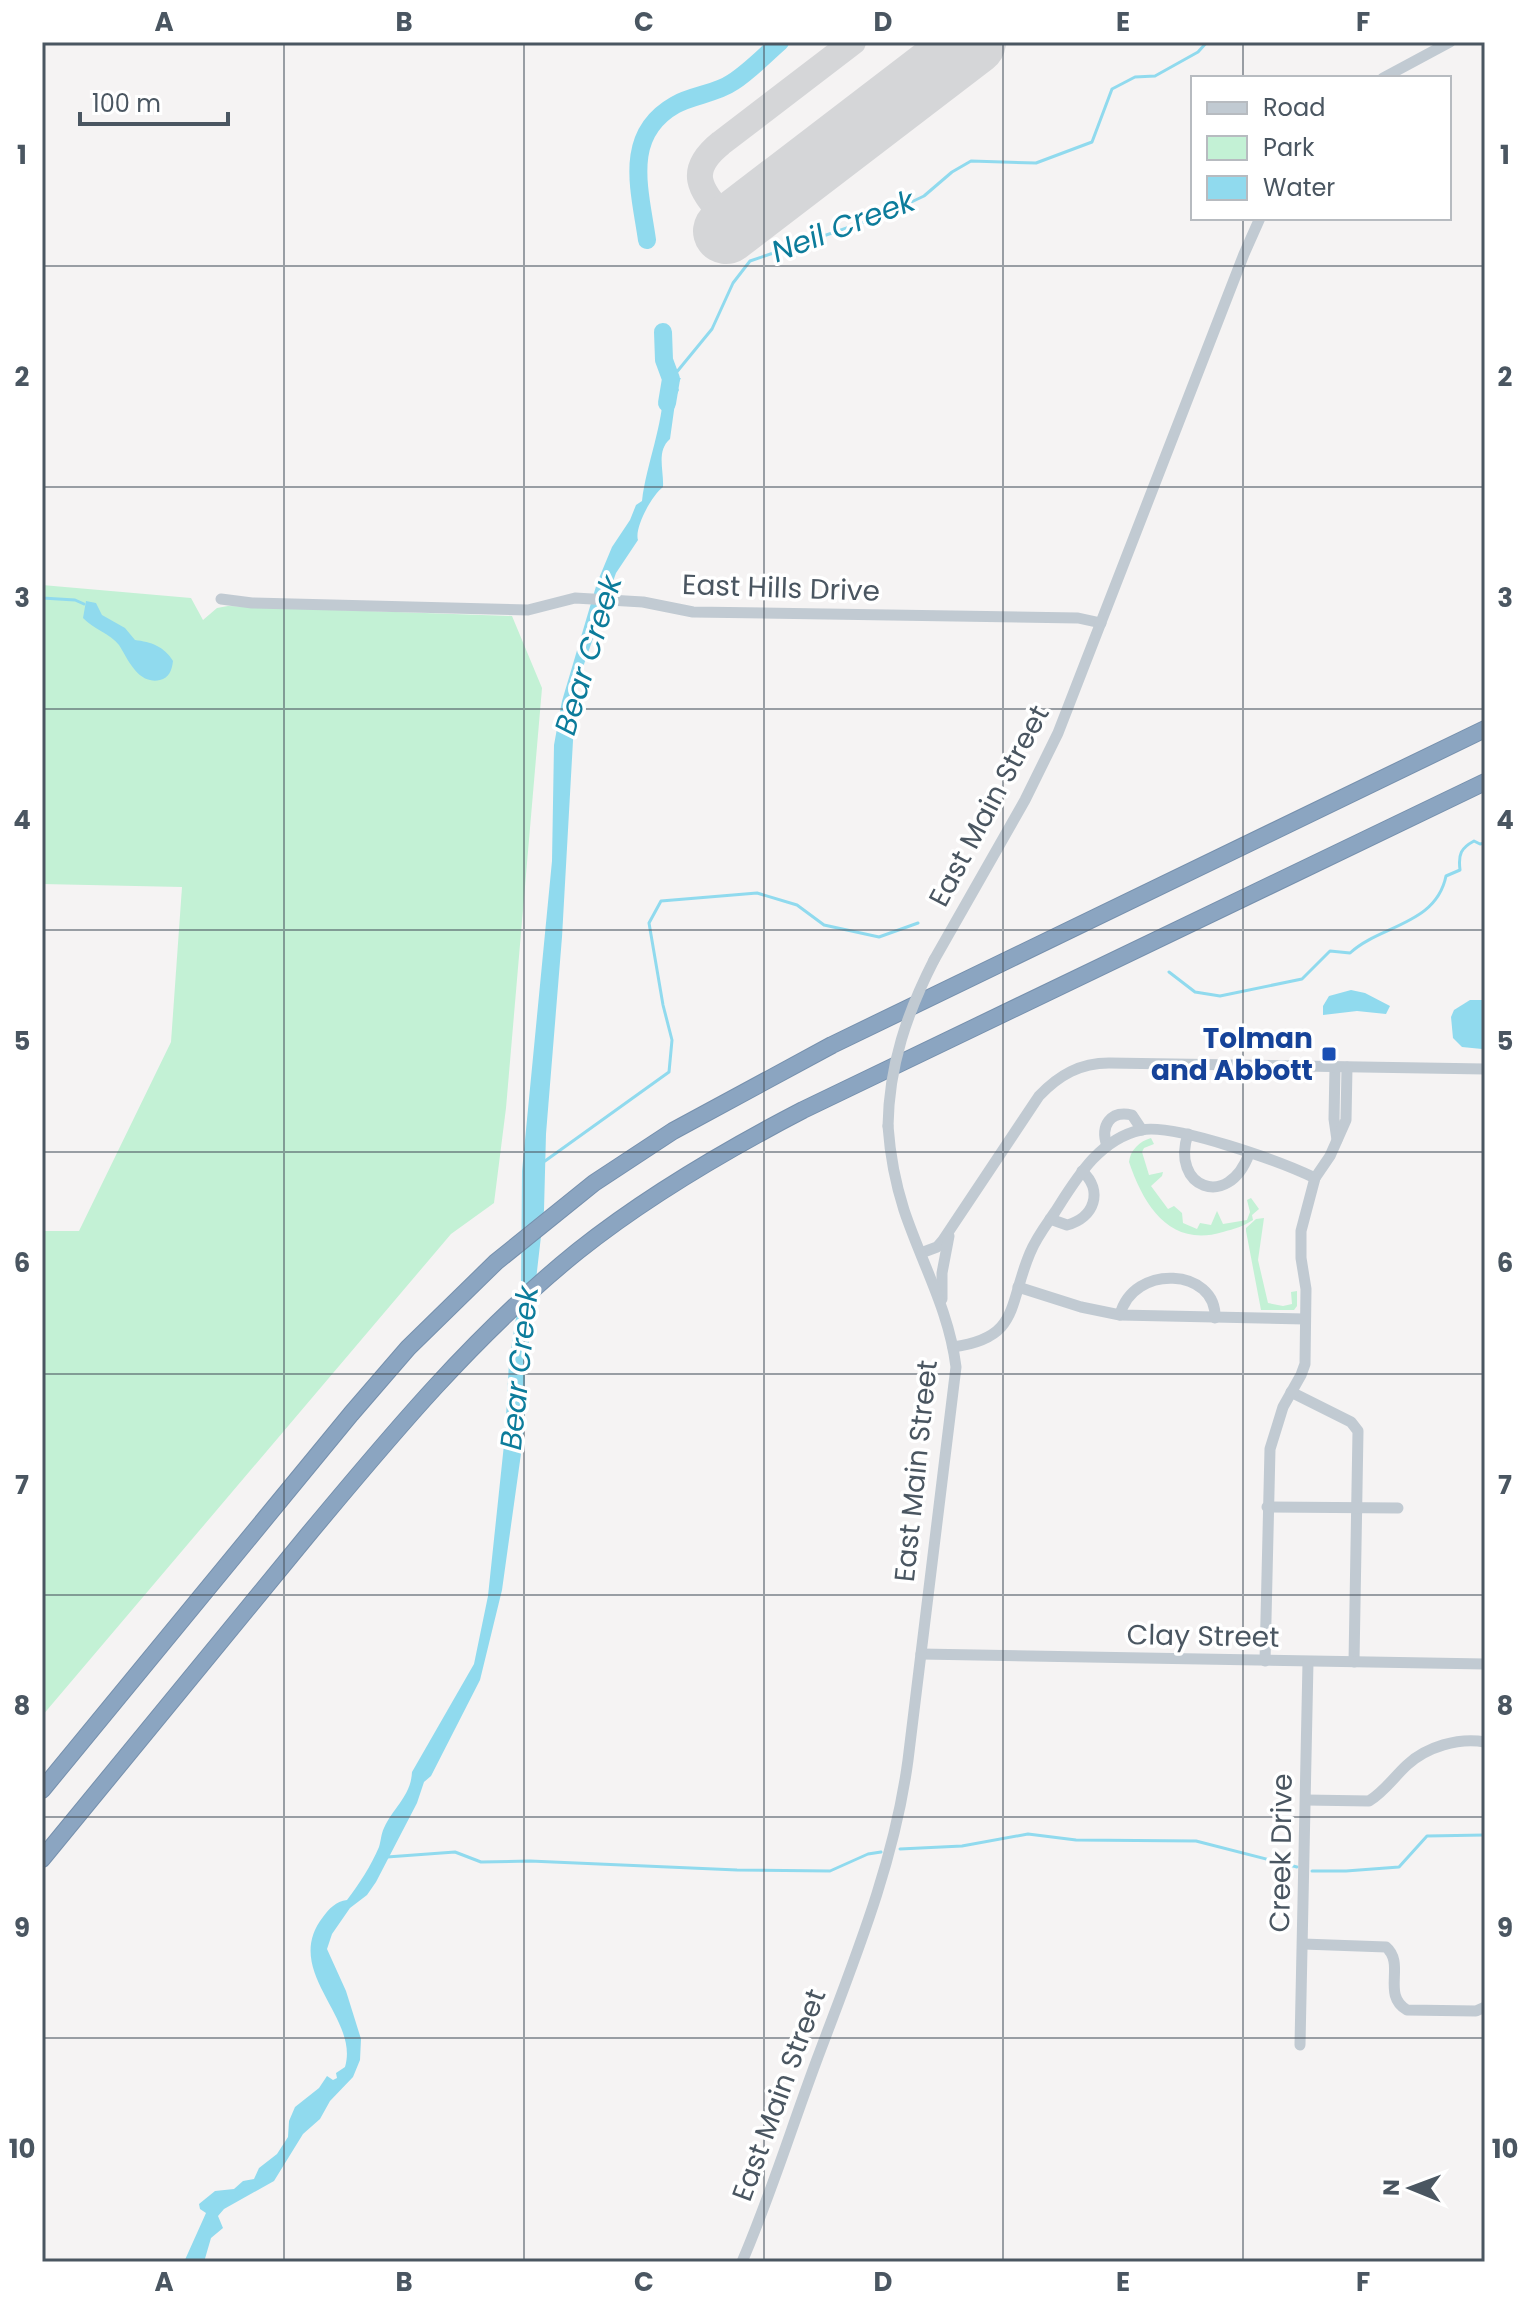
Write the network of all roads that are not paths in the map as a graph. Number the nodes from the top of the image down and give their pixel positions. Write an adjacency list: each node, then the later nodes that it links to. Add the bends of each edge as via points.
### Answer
1 (1450, 42): 2 (street)
2 (1387, 76)
3 (1259, 220): 5 (street, East Main Street)
4 (221, 599): 5 (street, East Hills Drive, via 528,610 587,599 693,612 1078,618)
5 (1101, 623): 18 (street, East Main Street, bridge, via 1044,763 934,960 900,1041 888,1126 896,1184)
6 (1485, 729): 35 (highway, via 820,1051 673,1131 567,1203 496,1262 408,1348)
7 (1485, 782): 37 (highway, via 735,1145 580,1249 435,1385)
8 (1341, 1067): 9 (street); 15 (street, via 1346,1120); 17 (street, via 1109,1063 1075,1069 1039,1096)
9 (1485, 1069)
10 (1142, 1130): 11 (street); 12 (street); 12 (street, via 1132,1115 1113,1116 1103,1129)
11 (1188, 1134): 13 (street); 13 (street, via 1185,1164 1193,1178 1206,1185 1236,1179)
12 (1107, 1146): 14 (street)
13 (1249, 1154): 15 (street)
14 (1082, 1171): 16 (street); 16 (street, via 1094,1193 1087,1216 1067,1225)
15 (1315, 1178): 23 (street, via 1301,1231)
16 (1050, 1219): 19 (street)
17 (951, 1228): 18 (street, via 937,1247); 20 (street)
18 (921, 1253): 20 (street, East Main Street)
19 (1018, 1287): 21 (street); 24 (street, via 1002,1328 983,1342)
20 (942, 1303): 24 (street, East Main Street)
21 (1120, 1315): 22 (street); 22 (street, via 1129,1294 1151,1281 1170,1278 1202,1288 1211,1296)
22 (1215, 1318): 23 (street)
23 (1305, 1319): 25 (street, via 1305,1364)
24 (953, 1347): 29 (street, East Main Street, via 956,1384)
25 (1291, 1392): 26 (street, via 1270,1449); 27 (street, via 1355,1426)
26 (1267, 1507): 27 (street); 30 (street)
27 (1357, 1508): 28 (street); 32 (street)
28 (1398, 1508)
29 (921, 1654): 30 (street, Clay Street); 41 (street, East Main Street, via 904,1787 886,1868)
30 (1265, 1661): 31 (street, Clay Street)
31 (1308, 1662): 32 (street, Clay Street); 36 (street, Creek Drive)
32 (1354, 1662): 33 (street, Clay Street)
33 (1485, 1664)
34 (1485, 1742): 36 (street, via 1427,1751 1369,1801)
35 (42, 1790)
36 (1306, 1800): 38 (street, Creek Drive)
37 (42, 1859)
38 (1303, 1944): 39 (street, via 1386,1947 1394,1961 1394,1996 1407,2010); 40 (street, Creek Drive)
39 (1485, 2007)
40 (1300, 2045)
41 (742, 2262)

